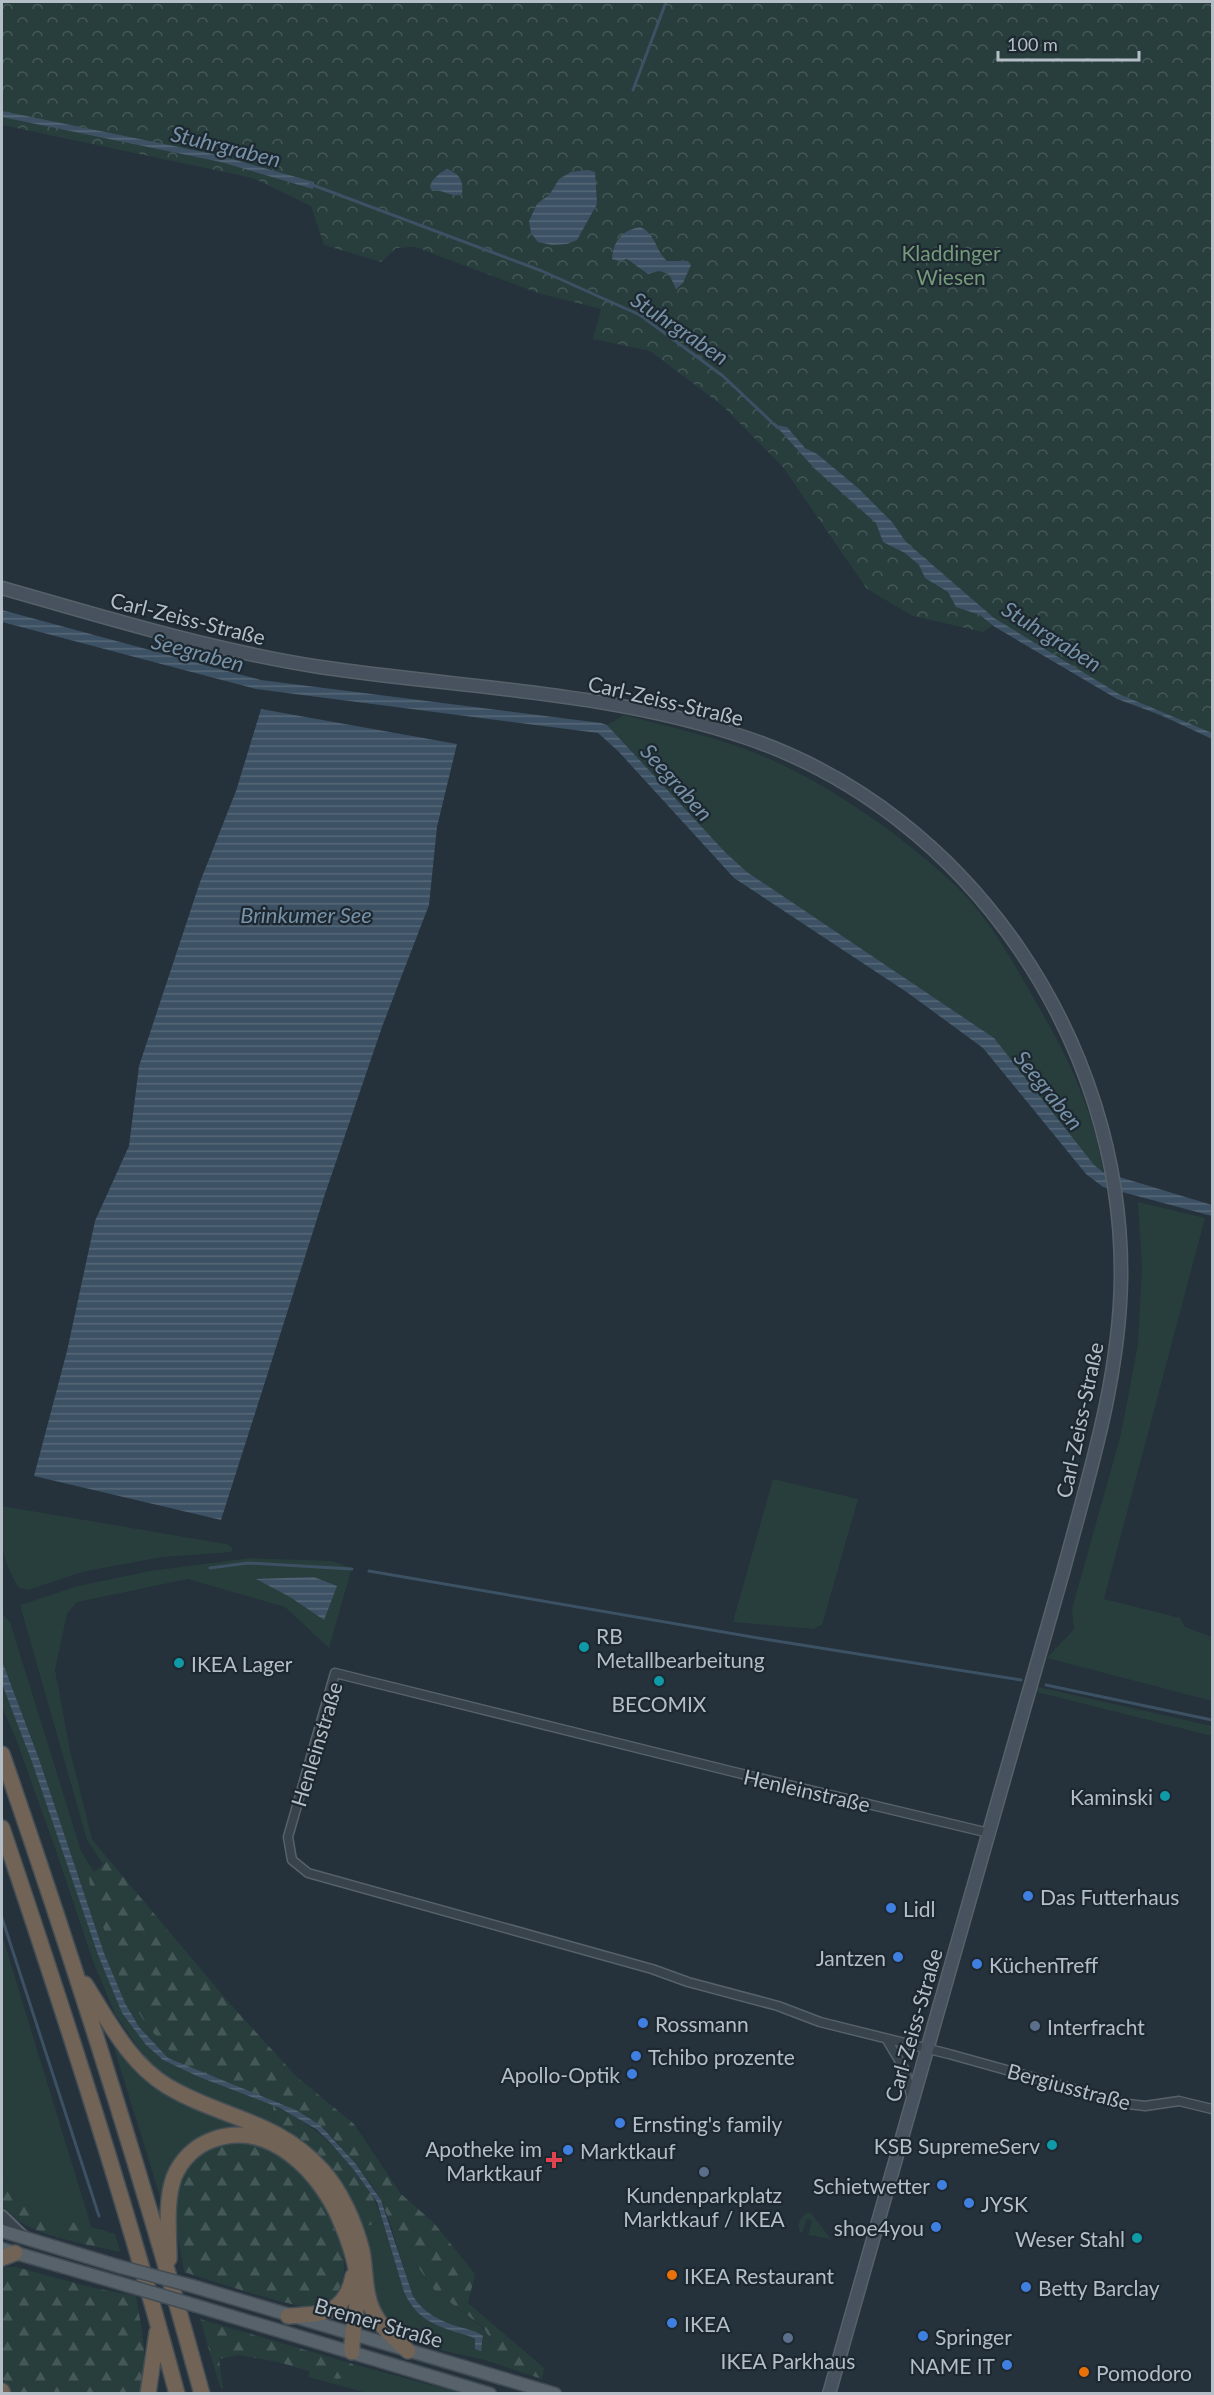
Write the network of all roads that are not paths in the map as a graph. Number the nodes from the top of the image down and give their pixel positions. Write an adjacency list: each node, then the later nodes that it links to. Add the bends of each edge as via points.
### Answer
1 (2, 588): 4 (main road, Carl-Zeiss-Straße, via 256,656 374,675 589,701 676,717 753,739 831,776 886,811 928,845 975,892 1021,950 1075,1047 1096,1105 1116,1196 1120,1302 1109,1393)
2 (2, 1754): 5 (highway)
3 (2, 1828): 18 (highway, via 81,2068)
4 (989, 1833): 6 (street, Henleinstraße, via 335,1673 288,1837 292,1860 308,1873 652,1969); 7 (main road, Carl-Zeiss-Straße)
5 (72, 1964): 15 (highway); 16 (highway, via 143,2068 166,2086 208,2107 274,2131 322,2170 339,2194 362,2251)
6 (886, 2040): 7 (street, Henleinstraße); 8 (street, via 905,2070)
7 (926, 2050): 8 (main road, Carl-Zeiss-Straße); 9 (street, Bergiusstraße, via 1128,2104 1179,2101)
8 (912, 2099): 22 (main road, Carl-Zeiss-Straße)
9 (1212, 2109)
10 (2, 2216): 12 (street)
11 (2, 2231): 12 (main road, Bremer Straße)
12 (25, 2238): 17 (main road, Bremer Straße, bridge)
13 (6, 2253): 21 (main road, Bremer Straße, bridge)
14 (352, 2258): 15 (highway, via 335,2209 311,2173 289,2153 266,2141 228,2136 194,2150 173,2178 169,2201); 17 (highway, via 351,2285 343,2302 324,2313); 19 (highway, via 358,2290)
15 (169, 2277): 25 (highway)
16 (368, 2298): 19 (highway); 20 (highway, via 382,2325)
17 (288, 2316): 19 (main road, Bremer Straße)
18 (158, 2324): 23 (highway); 24 (highway)
19 (355, 2335): 20 (main road, Bremer Straße); 21 (highway)
20 (408, 2351): 27 (main road, Bremer Straße)
21 (352, 2352): 26 (main road, Bremer Straße)
22 (829, 2391)
23 (148, 2394)
24 (177, 2394)
25 (202, 2394)
26 (490, 2394)
27 (555, 2394)

